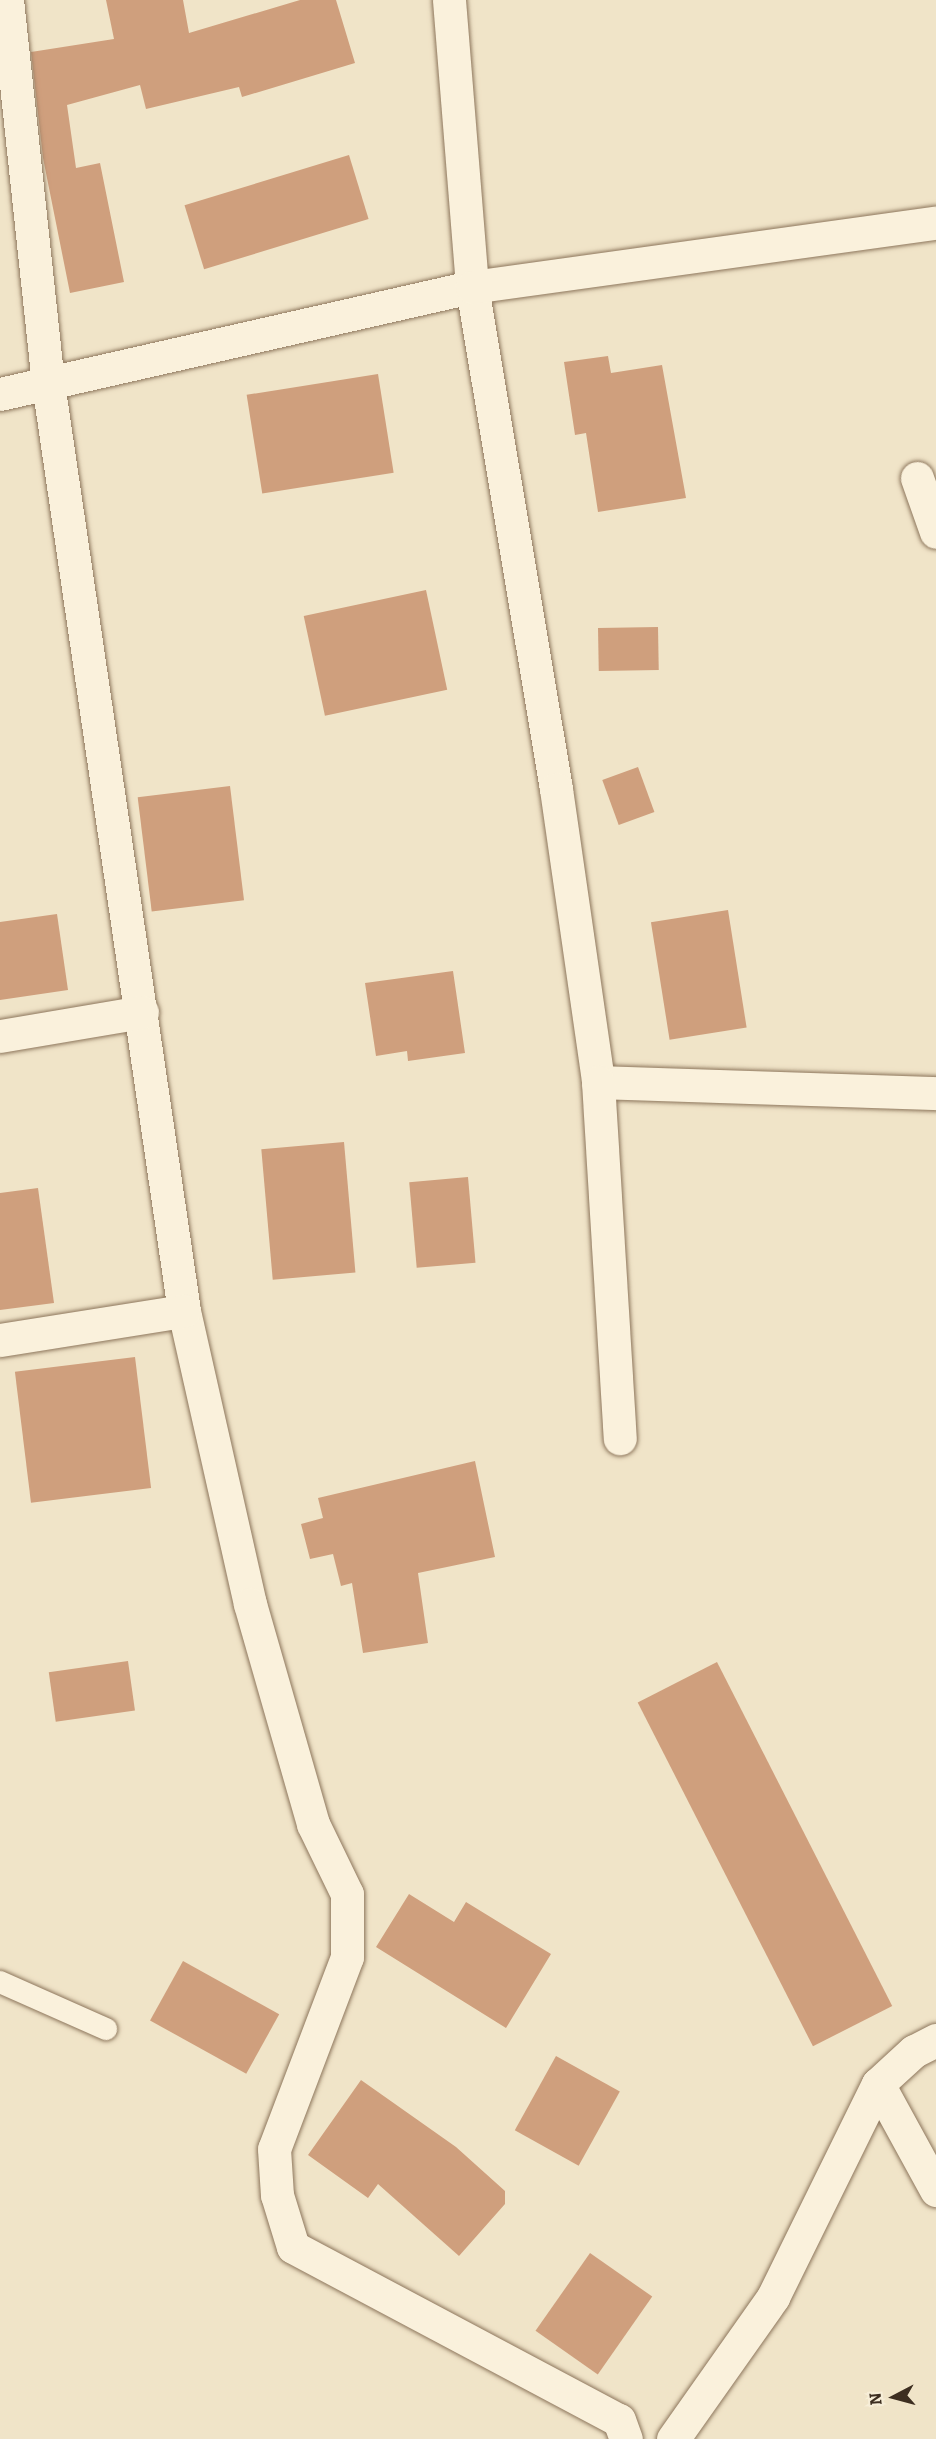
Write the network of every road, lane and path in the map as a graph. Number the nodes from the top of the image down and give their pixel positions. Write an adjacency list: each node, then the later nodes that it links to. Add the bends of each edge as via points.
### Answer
1 (7, 0): 5 (street)
2 (449, 0): 4 (street)
3 (936, 223): 4 (street)
4 (472, 287): 5 (street); 11 (street, via 556,789)
5 (48, 383): 6 (street); 9 (street)
6 (0, 394)
7 (917, 478): 8 (street)
8 (936, 532)
9 (142, 1012): 10 (street); 13 (street)
10 (0, 1036)
11 (598, 1082): 12 (street); 15 (street)
12 (936, 1093)
13 (184, 1311): 14 (street); 21 (street, via 250,1605 313,1824 346,1894 347,1957 274,2150 277,2195 293,2247 619,2420)
14 (0, 1340)
15 (620, 1438)
16 (0, 1982): 17 (lane)
17 (106, 2029)
18 (936, 2040): 19 (street, via 914,2051)
19 (878, 2084): 20 (street); 22 (street, via 773,2297)
20 (936, 2190)
21 (626, 2439)
22 (673, 2439)

